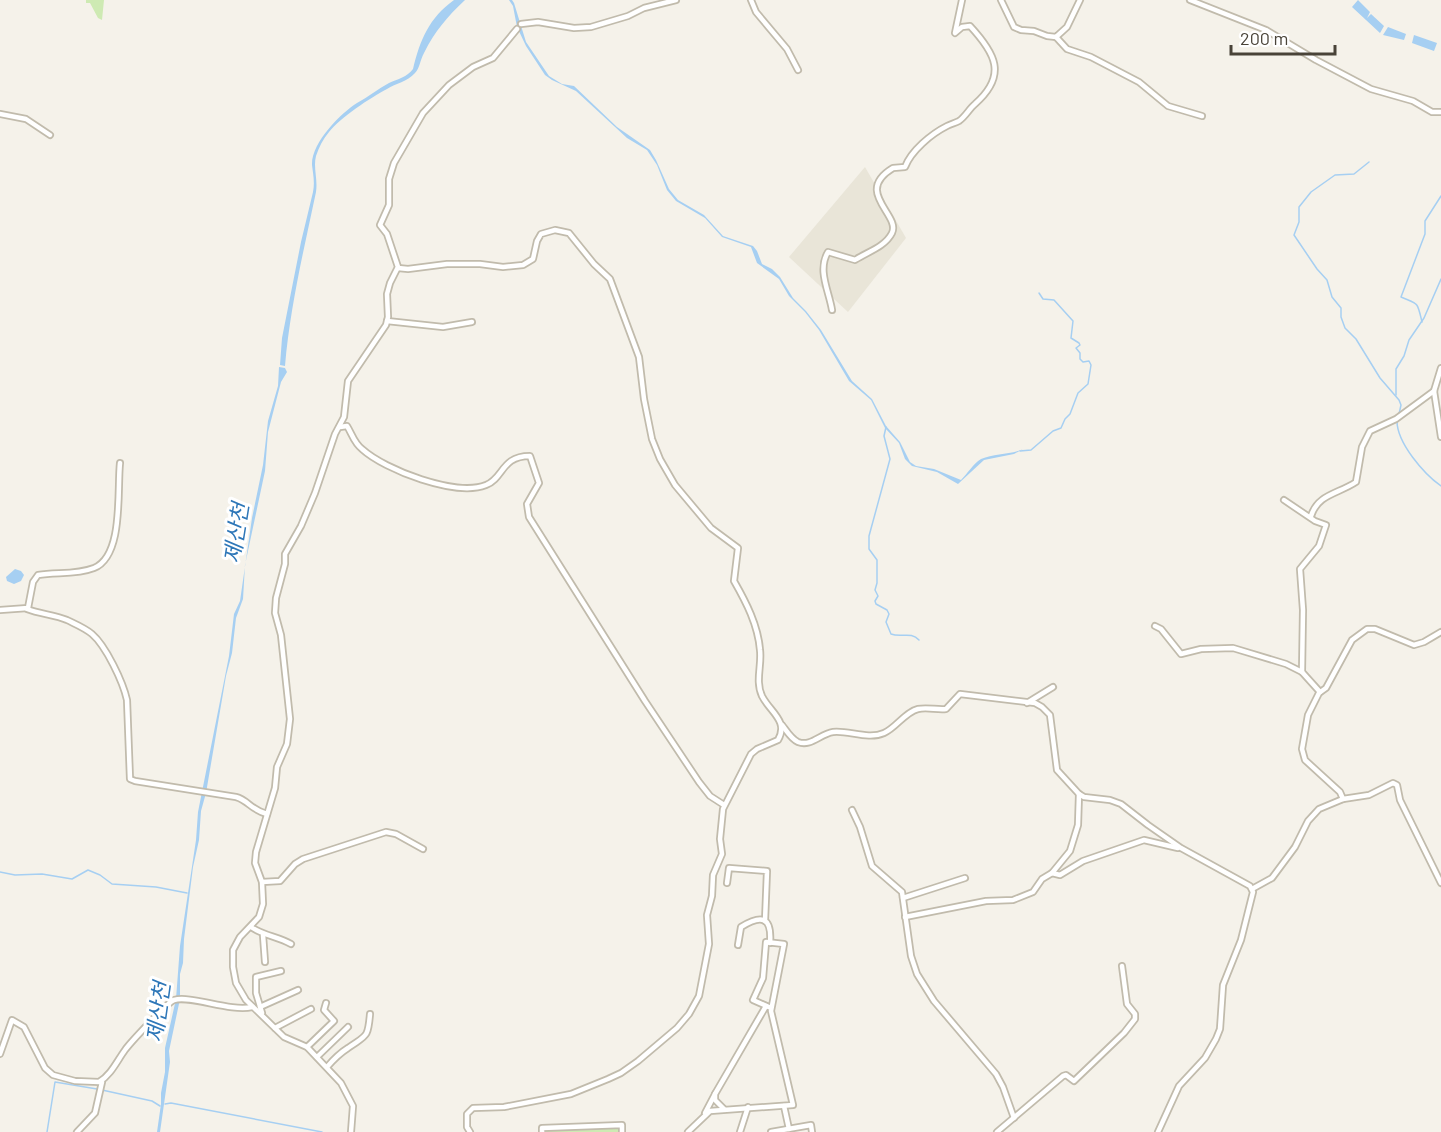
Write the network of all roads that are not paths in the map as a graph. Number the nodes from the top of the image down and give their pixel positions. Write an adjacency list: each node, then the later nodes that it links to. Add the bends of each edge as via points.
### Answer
1 (676, 0): 13 (street, via 588,28 538,22 519,27 493,58 473,67 442,92 423,113 398,153 389,179 389,205 380,225)
2 (751, 0): 8 (street)
3 (962, 0): 14 (street, via 955,33 970,26 987,45 994,61 991,84 963,118 921,145 905,167 893,168 880,179 880,202 894,226 885,241 855,260 828,252 823,273)
4 (1001, 0): 7 (street, via 1014,27)
5 (1080, 0): 7 (street, via 1067,27)
6 (1190, 0): 9 (street, via 1266,30 1371,89)
7 (1056, 37): 11 (street, via 1067,49 1139,82 1168,106)
8 (798, 70)
9 (1441, 112)
10 (0, 114): 12 (street, via 26,119)
11 (1202, 116)
12 (50, 135)
13 (398, 268): 15 (street, via 387,294); 32 (street, via 523,265 533,259 541,234 555,230 571,235 610,279 640,361 650,433 660,459 675,485 707,523 738,548 734,581 754,620 760,689)
14 (832, 310)
15 (387, 321): 16 (street, via 443,327); 19 (street, via 348,381)
16 (472, 322)
17 (1441, 368): 18 (street)
18 (1434, 391): 20 (street); 23 (street, via 1370,431 1362,447 1356,482 1321,499)
19 (340, 427): 35 (street, via 347,426 365,453 399,472 456,488 487,485 508,463 531,456 539,483 526,508 533,525 699,782); 37 (street, via 301,526 285,552 276,597 290,719)
20 (1441, 436)
21 (120, 463): 24 (street, via 118,513 107,558 93,568 38,575)
22 (1284, 500): 23 (street)
23 (1311, 516): 28 (street, via 1326,525 1319,546 1300,569)
24 (27, 609): 25 (street); 37 (street, via 67,620 86,630 107,654 127,699 130,779 241,798 254,810)
25 (0, 610)
26 (1155, 626): 28 (street, via 1181,654 1233,648)
27 (1441, 632): 30 (street, via 1414,645 1367,629 1352,640 1326,688)
28 (1302, 672): 30 (street)
29 (1053, 687): 31 (street)
30 (1320, 692): 34 (street, via 1308,716 1302,749 1305,760)
31 (1026, 703): 32 (street, via 960,694 946,709 917,709 884,733 835,732 805,743 792,738); 33 (street, via 1042,707 1050,715 1057,770)
32 (782, 725): 35 (street, via 778,740 751,754)
33 (1079, 794): 38 (street, via 1122,804); 40 (street, via 1074,840 1064,861)
34 (1343, 799): 44 (street, via 1365,796 1390,783 1396,784); 45 (street, via 1316,813 1272,878)
35 (724, 805): 83 (street, via 722,854 713,875 707,915 709,944 698,1001 689,1014 673,1032 615,1076 571,1094 504,1107 473,1108 467,1114)
36 (852, 810): 46 (street, via 872,866 899,889)
37 (267, 814): 42 (street, via 255,857)
38 (1181, 848): 40 (street, via 1144,840 1083,861 1060,875); 45 (street)
39 (423, 849): 42 (street, via 386,832 303,859 280,881)
40 (1052, 873): 47 (street, via 1033,892 1018,898)
41 (965, 878): 46 (street)
42 (262, 882): 49 (street, via 262,908)
43 (727, 883): 48 (street, via 729,868 767,871)
44 (1441, 883)
45 (1252, 889): 91 (street, via 1241,940 1222,985 1220,1029 1205,1058 1179,1086)
46 (903, 898): 47 (street)
47 (905, 917): 78 (street, via 917,974 934,1001 996,1074)
48 (765, 921): 51 (street, via 771,927); 53 (street, via 756,920 741,927)
49 (251, 927): 50 (street); 59 (street, via 236,943 232,960 238,989)
50 (262, 935): 52 (street); 54 (street)
51 (770, 943): 61 (street, via 784,944); 61 (street, via 766,942 763,978 753,1000)
52 (291, 944)
53 (738, 945)
54 (266, 962)
55 (1122, 966): 78 (street, via 1127,1004 1136,1014 1129,1028 1074,1081 1063,1076)
56 (281, 971): 60 (street, via 256,977)
57 (298, 990): 60 (street)
58 (326, 1003): 67 (street, via 325,1012 334,1021)
59 (252, 1007): 63 (street); 71 (street, via 183,999 169,1002 128,1046)
60 (260, 1007): 63 (street)
61 (769, 1007): 72 (street); 73 (street, via 793,1105)
62 (311, 1009): 66 (street)
63 (262, 1014): 66 (street)
64 (370, 1014): 70 (street, via 363,1039)
65 (348, 1027): 69 (street)
66 (275, 1028): 67 (street, via 287,1039)
67 (307, 1047): 69 (street)
68 (0, 1054): 71 (street, via 12,1020 24,1028 45,1068 53,1075 75,1081)
69 (317, 1057): 70 (street)
70 (327, 1067): 82 (street, via 352,1104)
71 (104, 1080): 81 (street, via 95,1113)
72 (715, 1094): 76 (street); 77 (street)
73 (784, 1106): 74 (street); 80 (street)
74 (748, 1107): 75 (street); 79 (street)
75 (739, 1108): 76 (street); 79 (street)
76 (724, 1109): 77 (street)
77 (704, 1116): 86 (street)
78 (1014, 1118): 90 (street)
79 (744, 1121): 87 (street)
80 (789, 1129): 88 (street); 89 (street, via 811,1125)
81 (77, 1132)
82 (351, 1132)
83 (470, 1132)
84 (542, 1132): 85 (street, via 542,1128 622,1125)
85 (622, 1132)
86 (688, 1132)
87 (740, 1132)
88 (771, 1132)
89 (812, 1132)
90 (997, 1132)
91 (1158, 1132)

